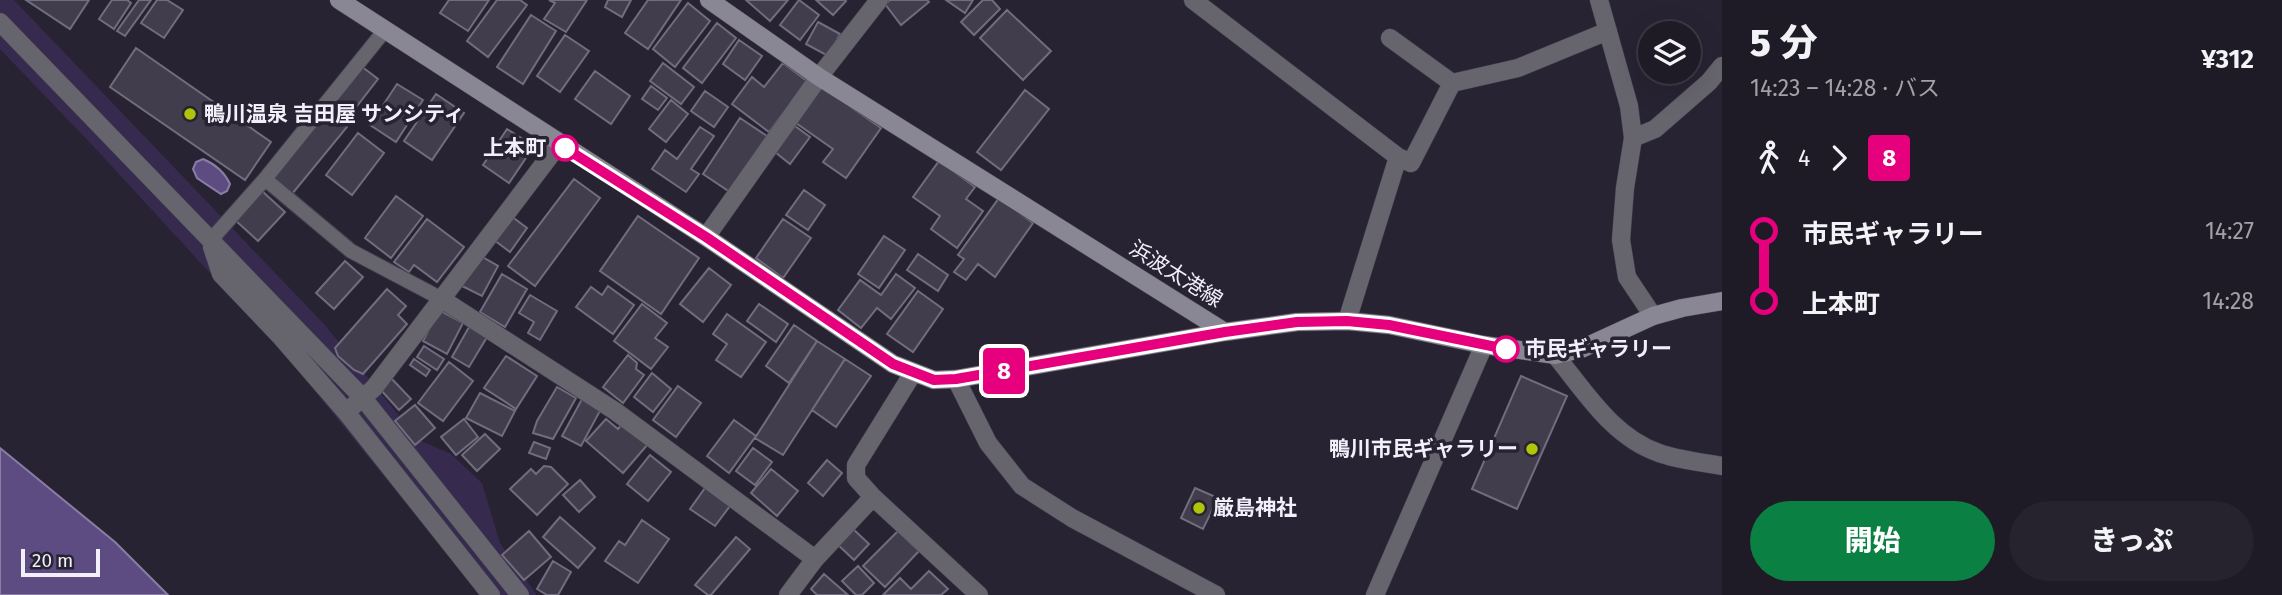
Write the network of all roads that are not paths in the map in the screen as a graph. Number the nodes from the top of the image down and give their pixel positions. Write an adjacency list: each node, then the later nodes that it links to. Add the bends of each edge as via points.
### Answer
1 (339, 0): 7 (main road)
2 (879, 0): 11 (street)
3 (1193, 0): 15 (street)
4 (1599, 0): 8 (street)
5 (719, 3): 11 (main road, 浜波太港線)
6 (0, 22): 18 (street)
7 (385, 30): 14 (main road); 16 (lane)
8 (1608, 31): 12 (street, via 1518,68); 13 (street)
9 (1391, 38): 12 (street)
10 (1722, 66): 13 (street, via 1655,129)
11 (819, 77): 17 (street); 23 (main road, 浜波太港線)
12 (1452, 83): 15 (street, via 1410,163)
13 (1633, 138): 21 (street, via 1621,240 1626,278)
14 (559, 144): 17 (main road); 19 (street)
15 (1398, 157): 22 (street)
16 (264, 179): 18 (lane); 19 (lane, via 351,251)
17 (706, 237): 26 (main road)
18 (210, 241): 28 (street); 29 (street, via 221,274)
19 (440, 298): 28 (street); 32 (street, via 615,411)
20 (1722, 301): 21 (main road, 浜波太港線)
21 (1653, 316): 25 (main road, 浜波太港線, via 1581,349)
22 (1347, 321): 23 (main road, 浜波太港線); 24 (main road, 浜波太港線)
23 (1225, 332): 27 (main road)
24 (1484, 345): 25 (main road, 浜波太港線); 38 (street)
25 (1555, 355): 30 (street, via 1615,427 1635,443 1660,454)
26 (913, 373): 27 (main road, via 934,380); 31 (street, via 856,465 856,478)
27 (956, 379): 37 (street, via 988,443 1022,486)
28 (363, 398): 29 (street); 34 (street)
29 (346, 412): 33 (street)
30 (1722, 466)
31 (873, 497): 32 (street); 36 (street)
32 (815, 559): 35 (street)
33 (491, 595)
34 (520, 595)
35 (788, 595)
36 (979, 595)
37 (1216, 595)
38 (1375, 595)

